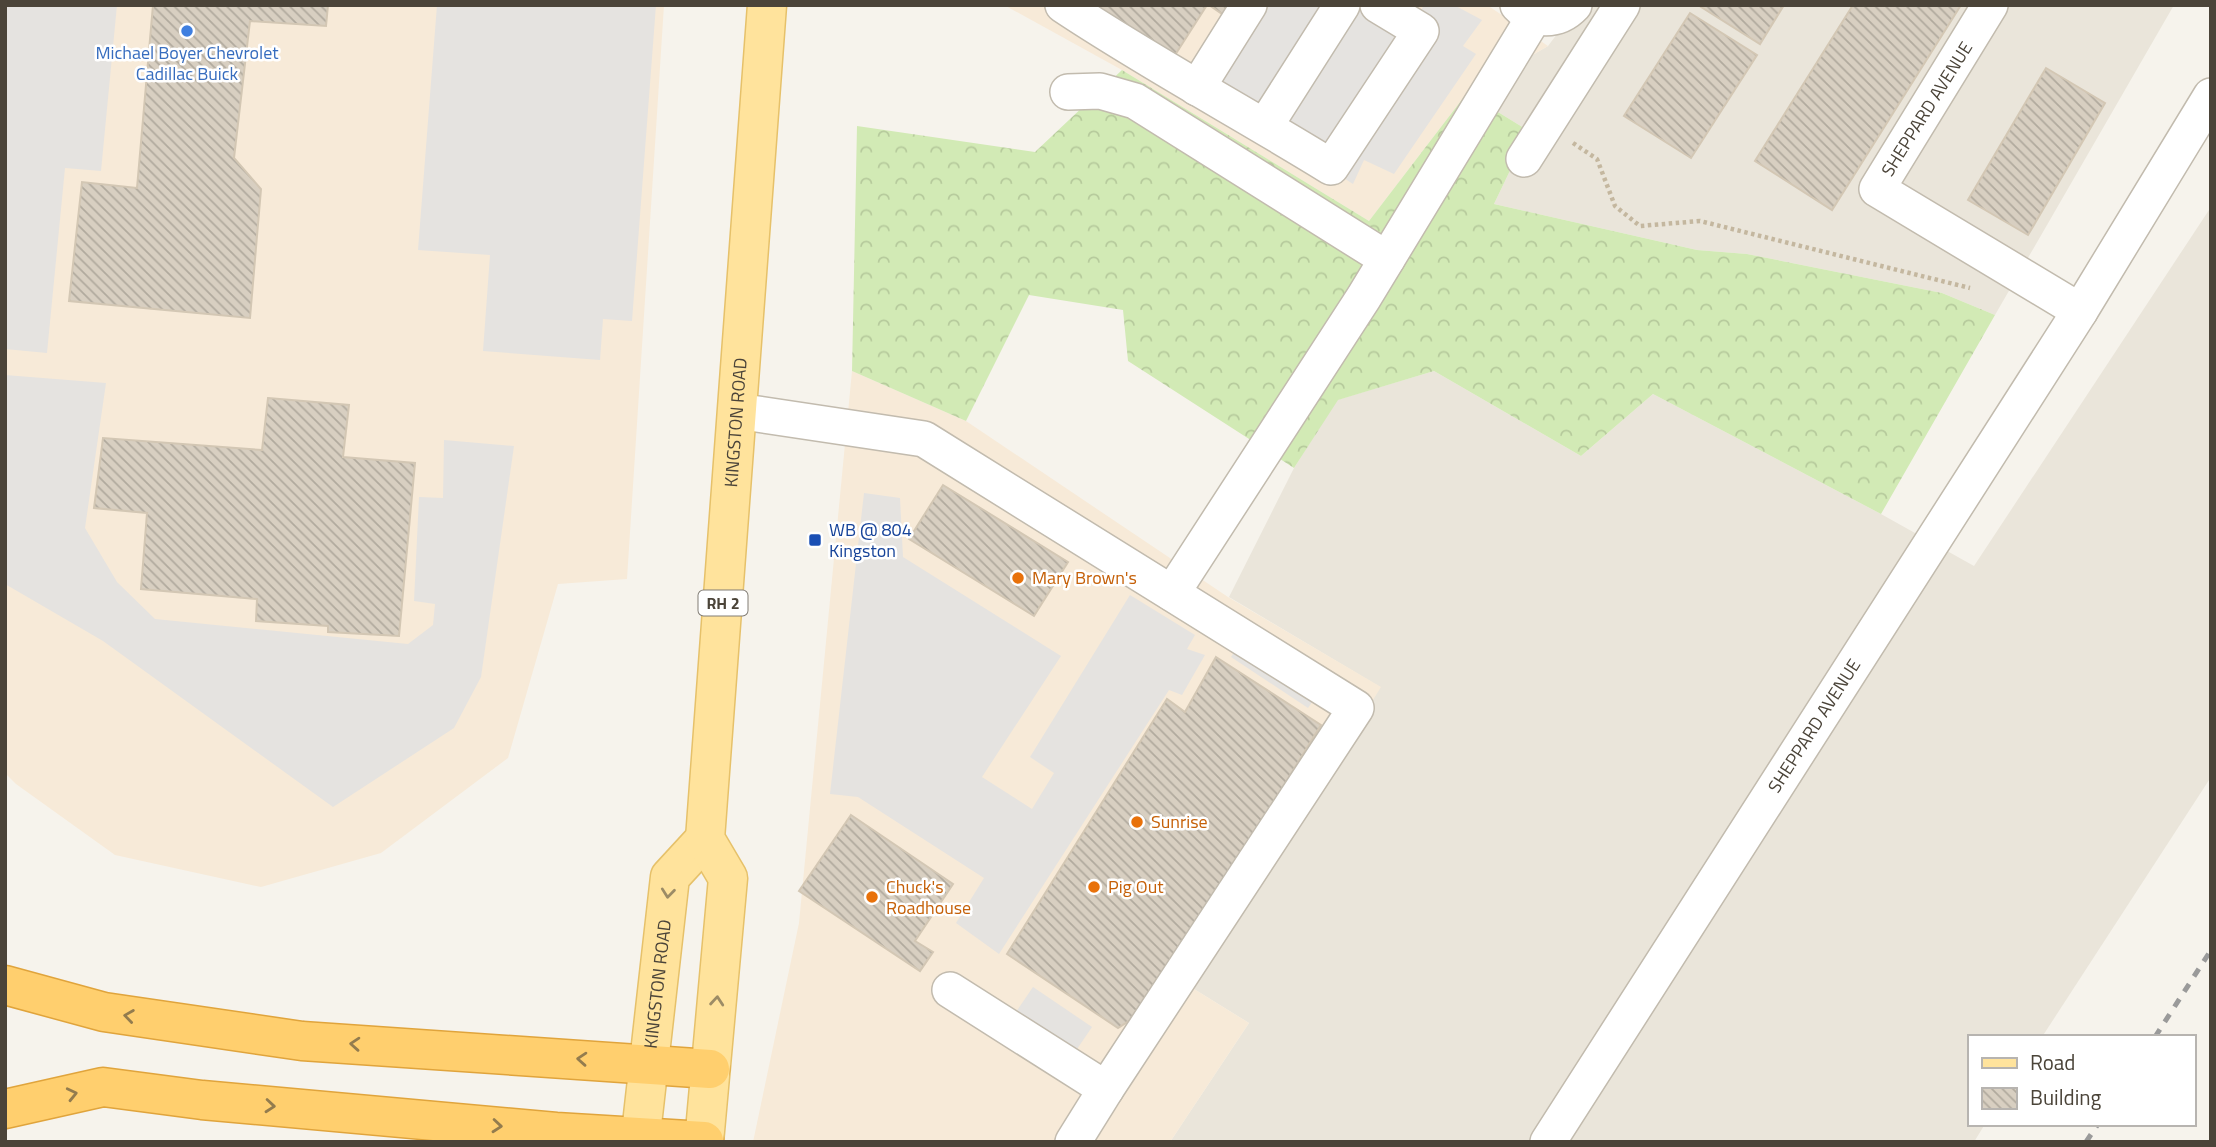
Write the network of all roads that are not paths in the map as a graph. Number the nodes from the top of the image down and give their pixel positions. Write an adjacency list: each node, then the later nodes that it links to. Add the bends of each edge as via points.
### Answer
1 (767, 5): 17 (main road, KINGSTON ROAD / RH 2)
2 (1063, 5): 10 (street)
3 (1249, 5): 10 (street)
4 (1342, 5): 13 (street)
5 (1378, 5): 13 (street, via 1421,31 1331,167)
6 (1574, 5): 8 (street, via 1546,18); 9 (street)
7 (1990, 5): 16 (street, SHEPPARD AVENUE, via 1877,189)
8 (1526, 11): 15 (street)
9 (1615, 16): 14 (street)
10 (1197, 88): 13 (street)
11 (1068, 92): 15 (street, via 1100,91 1135,101)
12 (2211, 96): 16 (street, SHEPPARD AVENUE)
13 (1265, 126)
14 (1524, 159)
15 (1387, 259): 18 (street)
16 (2080, 310): 29 (street, SHEPPARD AVENUE)
17 (737, 411): 18 (street, via 924,439); 19 (main road, KINGSTON ROAD / RH 2)
18 (1172, 593): 24 (street, via 1356,708)
19 (705, 839): 22 (main road, KINGSTON ROAD, one-way to 22, via 670,877); 23 (main road, one-way to 19, via 728,878)
20 (5, 985): 22 (highway, one-way to 20, via 302,1041 104,1012)
21 (950, 990): 24 (street)
22 (650, 1065): 23 (highway); 26 (main road, KINGSTON ROAD)
23 (710, 1069): 27 (main road)
24 (1106, 1089): 28 (street)
25 (5, 1109): 26 (highway, one-way to 26, via 103,1087)
26 (640, 1139): 27 (highway)
27 (704, 1142)
28 (1073, 1142)
29 (1548, 1142)

